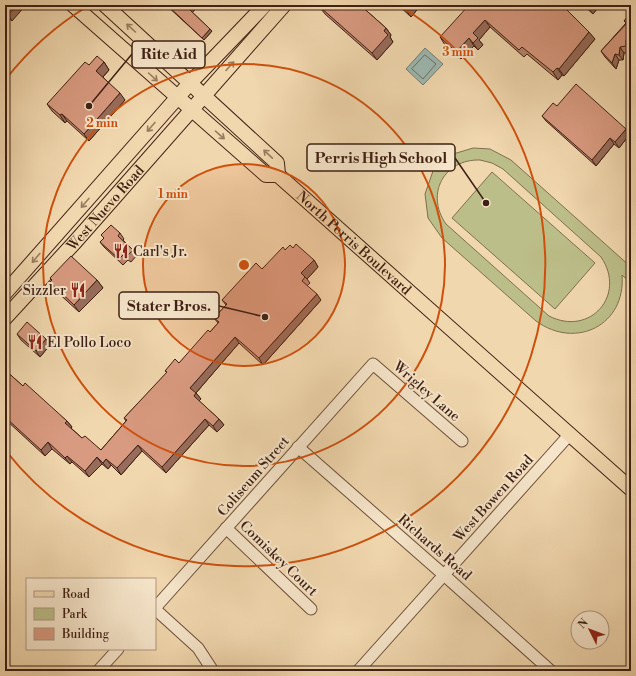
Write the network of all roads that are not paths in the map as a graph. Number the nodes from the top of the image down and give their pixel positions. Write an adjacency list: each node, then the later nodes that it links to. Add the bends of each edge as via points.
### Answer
1 (73, 5): 7 (main road, North Perris Boulevard, one-way to 7)
2 (105, 5): 5 (main road, one-way to 2)
3 (265, 5): 5 (main road, West Nuevo Road)
4 (284, 5): 6 (main road, West Nuevo Road, one-way to 4)
5 (191, 82): 6 (main road); 7 (main road, West Nuevo Road)
6 (204, 95): 8 (main road, West Nuevo Road); 9 (main road, one-way to 6, via 277,163)
7 (177, 98): 8 (main road, North Perris Boulevard); 10 (main road, West Nuevo Road, one-way to 10)
8 (190, 110): 9 (main road, North Perris Boulevard, one-way to 9, via 266,175); 13 (main road, West Nuevo Road)
9 (278, 175): 15 (main road, North Perris Boulevard)
10 (16, 282): 11 (main road, West Nuevo Road); 12 (main road, via 15,292)
11 (5, 293)
12 (5, 305)
13 (5, 318)
14 (373, 364): 16 (street, Wrigley Lane); 17 (street, Coliseum Street)
15 (570, 434): 18 (main road, North Perris Boulevard); 20 (street, West Bowen Road)
16 (462, 441)
17 (298, 447): 19 (street, Coliseum Street); 20 (street, Richards Road)
18 (631, 490)
19 (226, 528): 21 (street, Coliseum Street); 23 (street, Comiskey Court)
20 (444, 575): 27 (street, West Bowen Road); 28 (street, Richards Road)
21 (156, 607)
22 (156, 609): 26 (street, via 198,648)
23 (311, 609)
24 (117, 650): 25 (street)
25 (98, 671)
26 (213, 671)
27 (358, 671)
28 (551, 671)

